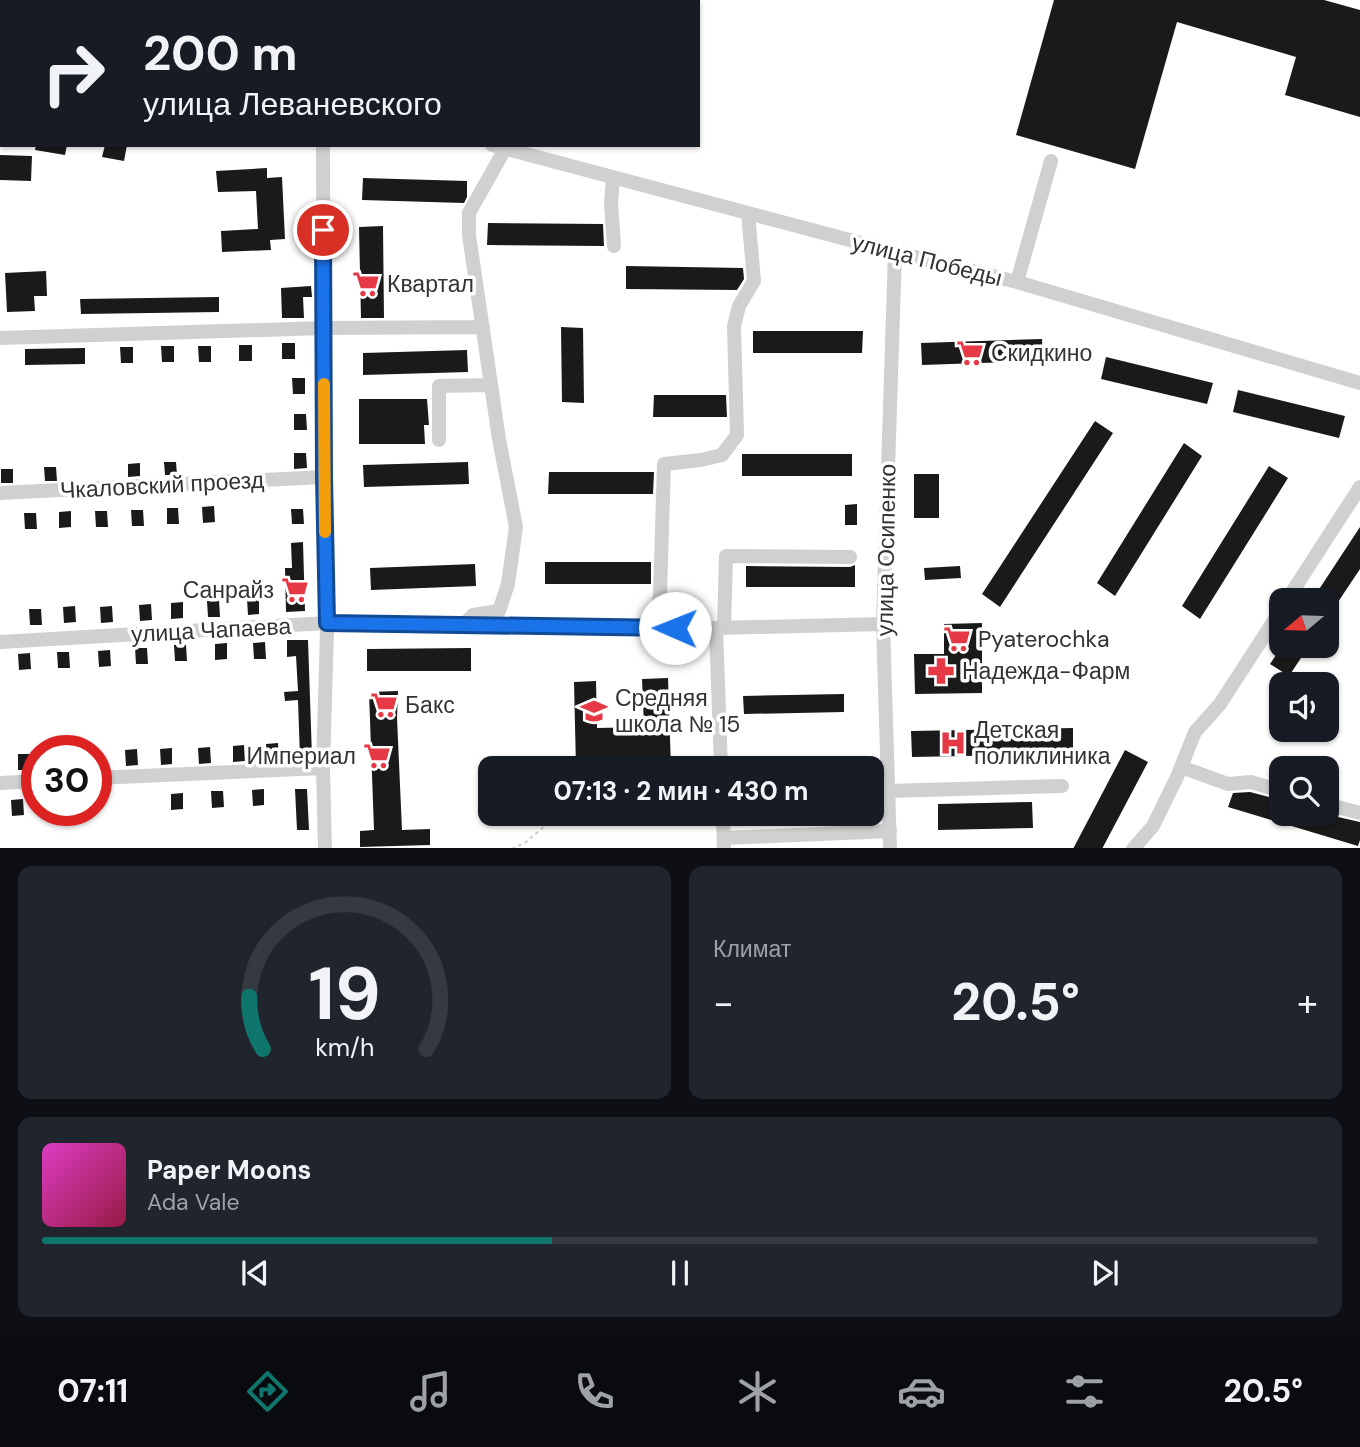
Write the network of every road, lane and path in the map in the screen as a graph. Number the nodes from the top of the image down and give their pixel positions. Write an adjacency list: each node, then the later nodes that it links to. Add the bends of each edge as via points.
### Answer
1 (323, 147): 10 (street)
2 (498, 147): 4 (street, улица Победы); 9 (street, via 469,212)
3 (1051, 161): 8 (street)
4 (614, 178): 5 (street, улица Победы); 6 (street)
5 (748, 213): 7 (street, улица Победы); 23 (street, via 754,281 739,306 734,326 737,435 722,455 664,464)
6 (614, 246)
7 (895, 252): 8 (street, улица Победы); 21 (street, улица Осипенко)
8 (1017, 282): 12 (street, улица Победы)
9 (483, 327): 10 (street); 13 (street)
10 (323, 328): 11 (street); 15 (street)
11 (0, 338)
12 (1360, 383)
13 (491, 385): 14 (street, via 439,386); 22 (street, via 516,527 499,611 473,615)
14 (439, 440)
15 (324, 477): 17 (street, Чкаловский проезд); 20 (street)
16 (1360, 487): 19 (street)
17 (0, 493)
18 (850, 556): 24 (street, via 726,556)
19 (1295, 588)
20 (327, 623): 22 (street, улица Чапаева); 26 (street, улица Чапаева); 29 (street)
21 (883, 624): 24 (street, улица Чапаева); 35 (street, улица Осипенко)
22 (463, 625): 23 (street, улица Чапаева)
23 (655, 628): 24 (street, улица Чапаева)
24 (720, 628): 27 (street)
25 (1269, 628): 28 (street, via 1220,704 1195,732)
26 (0, 642)
27 (721, 756)
28 (1181, 767): 34 (street, via 1228,784 1251,782); 44 (street, via 1153,826)
29 (323, 768): 30 (street); 41 (street)
30 (112, 777)
31 (21, 782): 32 (street)
32 (0, 783)
33 (1062, 786): 35 (street)
34 (1269, 787)
35 (889, 791): 39 (street, улица Осипенко)
36 (1339, 807): 37 (street)
37 (1360, 813)
38 (545, 826): 42 (path)
39 (890, 831): 40 (street); 43 (street, улица Осипенко)
40 (724, 843)
41 (325, 848)
42 (514, 848)
43 (890, 848)
44 (1134, 848)

